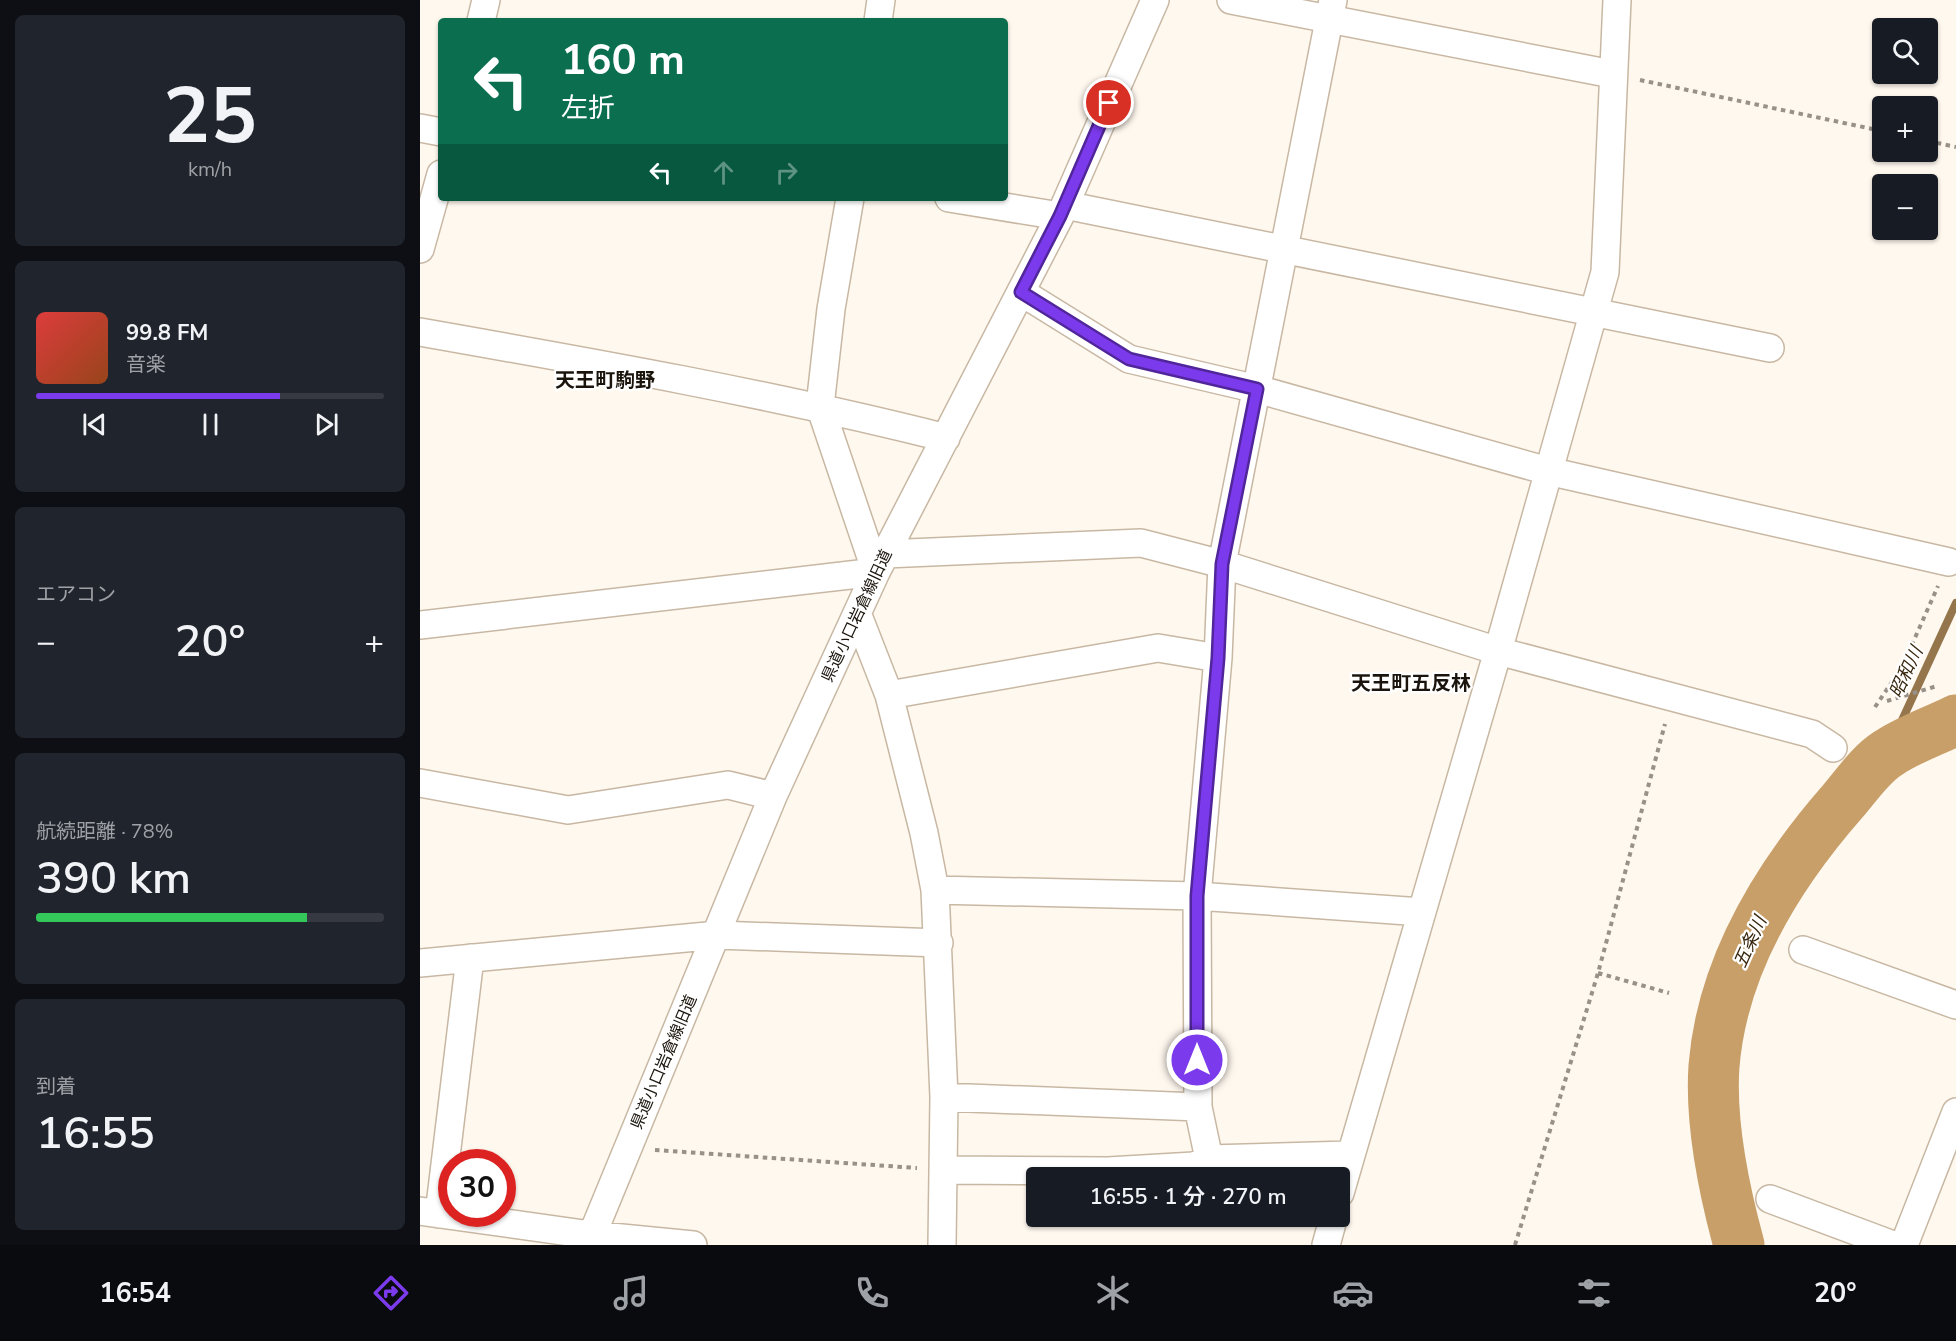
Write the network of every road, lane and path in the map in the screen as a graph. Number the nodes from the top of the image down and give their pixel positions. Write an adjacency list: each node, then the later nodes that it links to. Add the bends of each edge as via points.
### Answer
1 (486, 0): 7 (street)
2 (881, 0): 8 (street)
3 (1150, 0): 18 (street, 県道小口岩倉線旧道)
4 (1231, 0): 6 (street)
5 (1617, 0): 9 (street)
6 (1331, 9): 9 (street); 20 (street)
7 (482, 18)
8 (878, 18)
9 (1612, 74): 11 (path); 22 (street, via 1605,272)
10 (420, 128): 12 (street)
11 (1872, 129)
12 (438, 131)
13 (1938, 143): 14 (path)
14 (1956, 147)
15 (438, 185): 19 (street)
16 (849, 201): 26 (street)
17 (976, 201): 18 (street)
18 (1062, 210): 20 (street); 21 (street, 県道小口岩倉線旧道)
19 (420, 249)
20 (1284, 249): 22 (street); 25 (street)
21 (1021, 292): 25 (street, via 1129,359); 27 (street, 県道小口岩倉線旧道)
22 (1593, 312): 24 (street); 28 (street)
23 (420, 332): 26 (street)
24 (1770, 348)
25 (1257, 389): 28 (street); 31 (street)
26 (820, 406): 27 (street); 30 (street)
27 (946, 438): 30 (street, 県道小口岩倉線旧道)
28 (1548, 471): 29 (street); 34 (street)
29 (1949, 562): 40 (path, via 1902,667)
30 (880, 563): 31 (street, via 1141,543); 32 (street, 県道小口岩倉線旧道); 33 (street)
31 (1222, 564): 34 (street); 35 (street)
32 (857, 613): 37 (street); 43 (street, 県道小口岩倉線旧道)
33 (420, 625)
34 (1498, 651): 38 (street); 46 (street)
35 (1218, 658): 37 (street, via 1158,648); 45 (street)
36 (1937, 686): 39 (path)
37 (889, 695): 44 (street)
38 (1673, 696): 41 (street, via 1812,734); 52 (path)
39 (1887, 701)
40 (1875, 707)
41 (1833, 748)
42 (420, 783): 43 (street, via 568,810 728,785)
43 (773, 796): 47 (street, 県道小口岩倉線旧道)
44 (935, 890): 45 (street); 48 (street)
45 (1197, 896): 46 (street); 56 (street)
46 (1422, 912): 59 (street)
47 (718, 935): 48 (street); 50 (street); 58 (street, 県道小口岩倉線旧道)
48 (939, 943): 55 (street)
49 (1803, 950): 54 (street)
50 (470, 958): 51 (street); 64 (street)
51 (420, 963)
52 (1598, 973): 53 (path); 70 (path)
53 (1670, 993)
54 (1956, 1005)
55 (944, 1097): 56 (street); 62 (street)
56 (1197, 1107): 60 (street)
57 (1956, 1112): 72 (street)
58 (628, 1148): 62 (path); 66 (street, 県道小口岩倉線旧道)
59 (1349, 1155): 60 (street); 61 (street)
60 (1209, 1160): 62 (street, via 1194,1166 1108,1171)
61 (1346, 1167)
62 (943, 1170): 68 (street)
63 (1770, 1199): 71 (street)
64 (429, 1213): 66 (street)
65 (1331, 1227): 69 (street)
66 (590, 1240): 67 (street)
67 (693, 1245)
68 (942, 1245)
69 (1326, 1245)
70 (1515, 1245)
71 (1893, 1245)
72 (1904, 1245)

